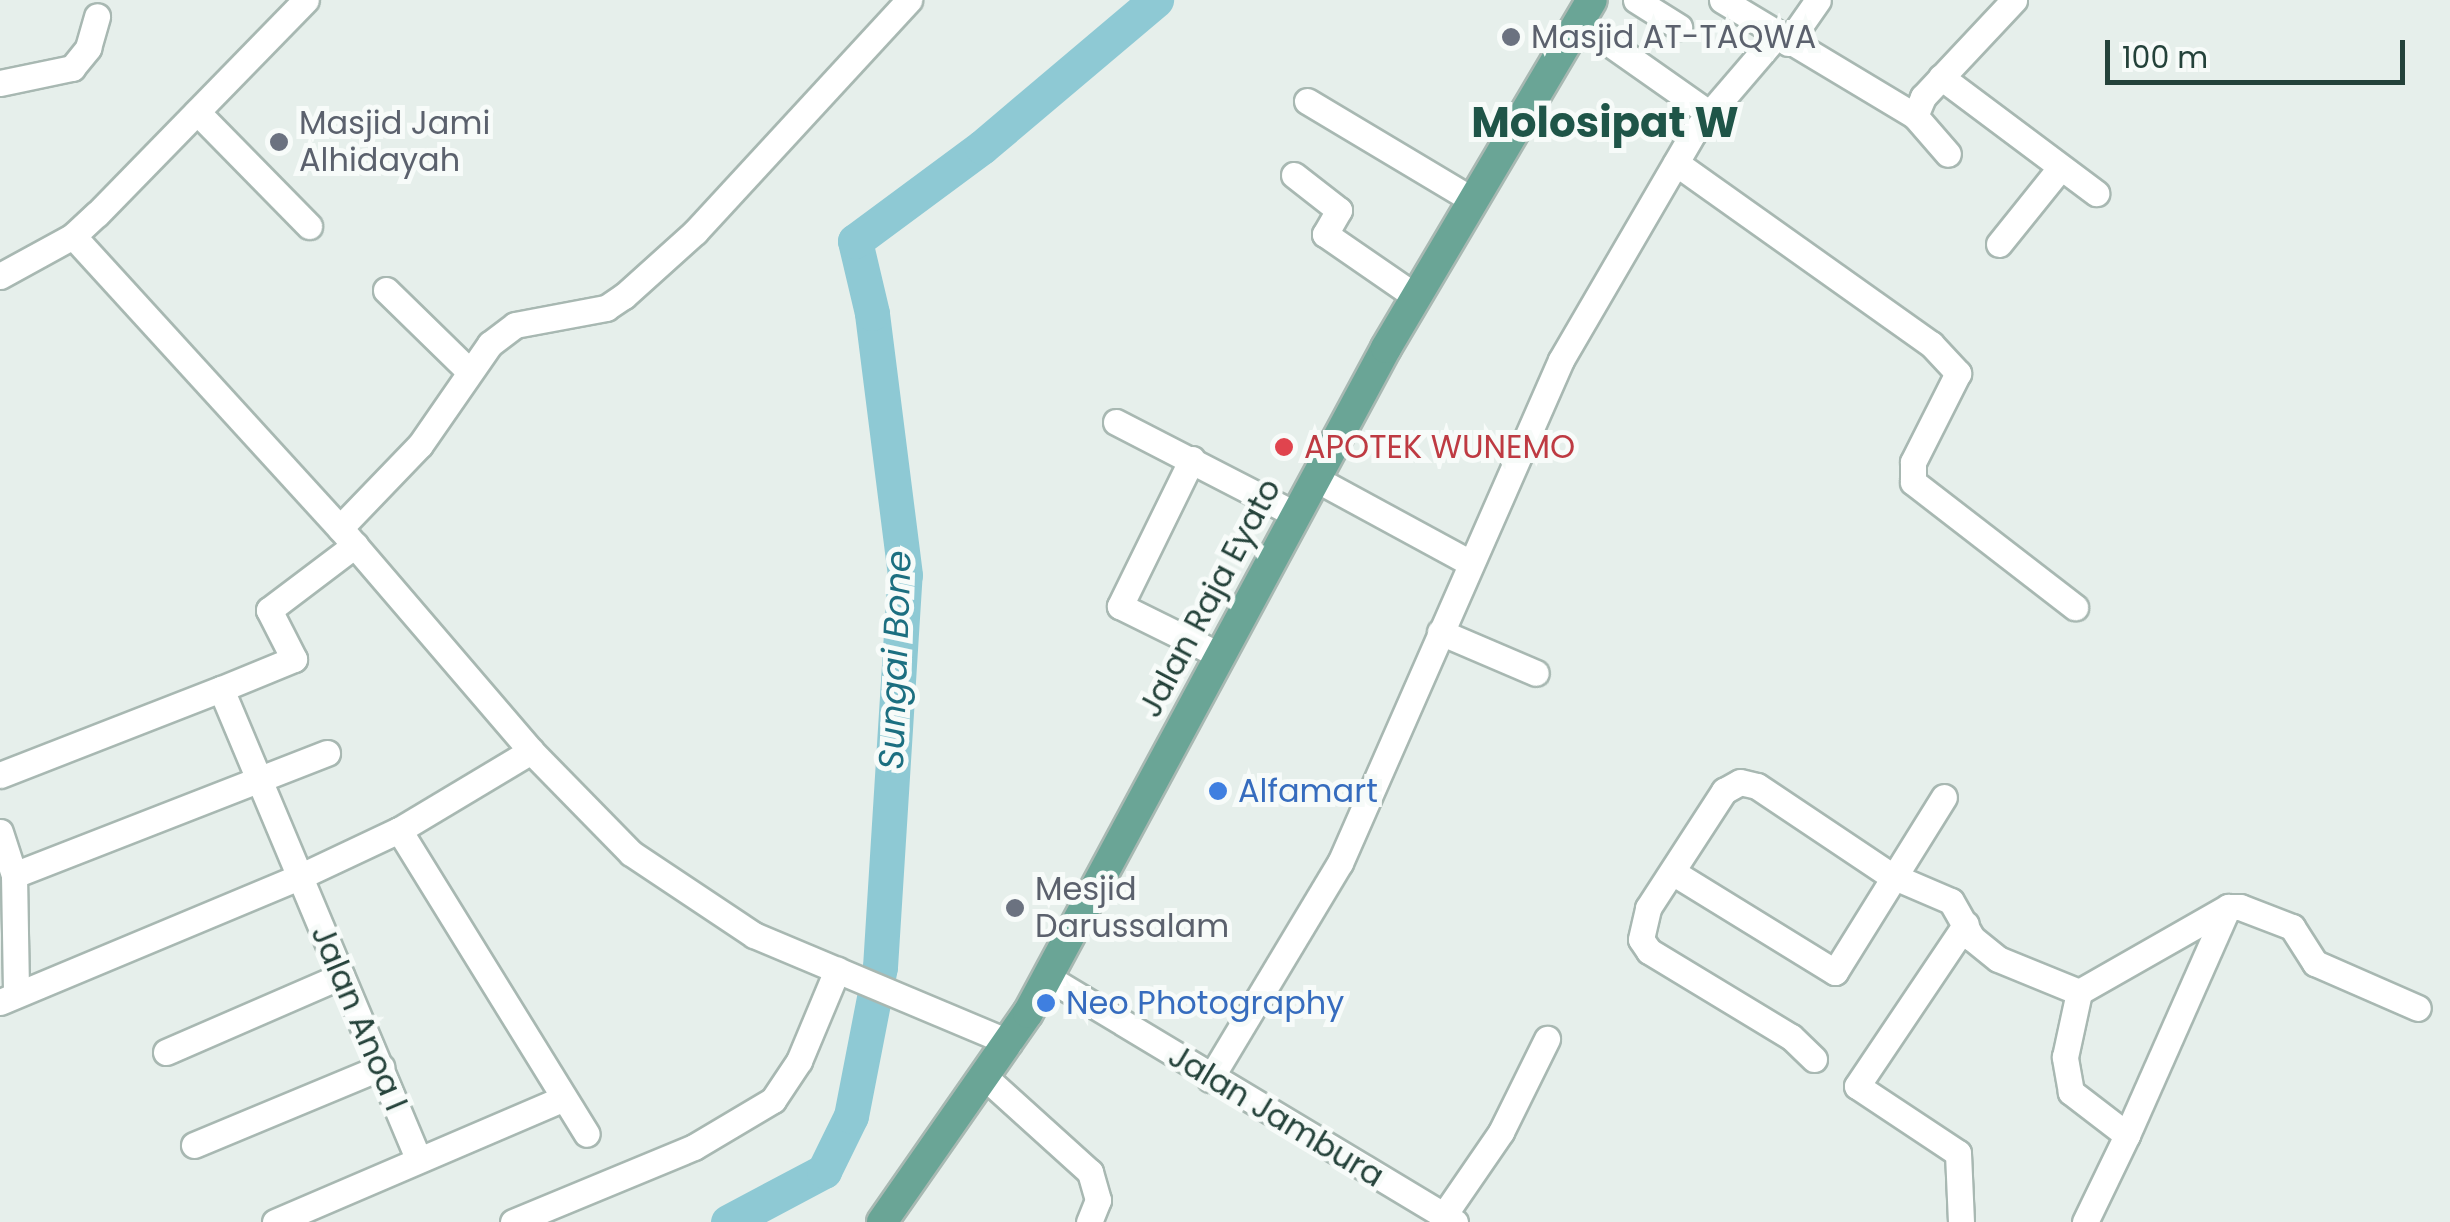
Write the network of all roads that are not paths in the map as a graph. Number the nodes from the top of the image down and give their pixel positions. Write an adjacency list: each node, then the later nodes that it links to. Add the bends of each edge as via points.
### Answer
1 (306, 0): 14 (street)
2 (909, 0): 29 (street, via 695,232 624,296 606,308 514,325)
3 (1636, 0): 9 (street)
4 (1722, 0): 10 (street)
5 (1818, 0): 10 (street)
6 (2014, 0): 11 (street)
7 (1585, 11): 15 (street); 22 (main road, Jalan Raja Eyato)
8 (97, 16): 12 (street, via 88,48 72,68)
9 (1678, 27)
10 (1782, 40): 15 (street); 16 (street)
11 (1941, 77): 16 (street); 19 (street)
12 (0, 83)
13 (1307, 101): 22 (street)
14 (198, 112): 23 (street); 24 (street)
15 (1707, 112): 18 (street)
16 (1915, 116): 17 (street)
17 (1948, 154)
18 (1676, 163): 35 (street, via 1534,410); 36 (street, via 1931,344 1958,374 1913,462 1914,482)
19 (2060, 168): 21 (street); 25 (street)
20 (1294, 175): 28 (street, via 1338,210 1324,234)
21 (2096, 193)
22 (1471, 200): 28 (main road, Jalan Raja Eyato)
23 (309, 226)
24 (73, 236): 26 (street); 34 (street)
25 (1999, 244)
26 (0, 276)
27 (386, 290): 29 (street)
28 (1416, 296): 32 (main road, Jalan Raja Eyato)
29 (470, 372): 34 (street)
30 (1116, 422): 31 (street)
31 (1192, 459): 33 (street); 38 (street, via 1120,606)
32 (1314, 478): 33 (main road, Jalan Raja Eyato); 35 (street)
33 (1294, 514): 38 (main road, Jalan Raja Eyato)
34 (347, 537): 40 (street, via 270,610 294,658); 41 (street)
35 (1469, 562): 37 (street)
36 (2074, 607)
37 (1440, 632): 39 (street); 66 (street, via 1340,863)
38 (1219, 654): 56 (main road, Jalan Raja Eyato)
39 (1536, 673)
40 (221, 689): 43 (street); 44 (street, Jalan Anoa I)
41 (531, 751): 46 (street); 54 (street, via 592,818 666,881 754,935)
42 (327, 753): 44 (street)
43 (0, 775)
44 (262, 782): 49 (street); 51 (street, Jalan Anoa I)
45 (1944, 797): 50 (street)
46 (400, 830): 51 (street); 67 (street)
47 (0, 832): 49 (street)
48 (1674, 873): 50 (street, via 1724,791 1748,782); 50 (street, via 1836,972); 63 (street, via 1640,926 1649,951 1791,1036)
49 (14, 875): 58 (street)
50 (1890, 875): 53 (street, via 1950,901)
51 (299, 877): 55 (street, Jalan Anoa I); 58 (street)
52 (2228, 907): 57 (street); 59 (street, via 2282,920 2315,963); 69 (street)
53 (1966, 924): 57 (street, via 1998,960); 77 (street, via 1857,1086 1958,1153)
54 (840, 971): 61 (street); 74 (street, via 773,1100 694,1147)
55 (341, 976): 62 (street); 64 (street, Jalan Anoa I)
56 (1047, 977): 61 (main road, Jalan Raja Eyato); 66 (street, Jalan Jambura)
57 (2078, 992): 69 (street, via 2065,1057 2071,1092)
58 (8, 997)
59 (2418, 1008)
60 (1546, 1038): 72 (street)
61 (1009, 1042): 65 (main road, Jalan Raja Eyato)
62 (166, 1052)
63 (1814, 1059)
64 (380, 1067): 70 (street); 71 (street, Jalan Anoa I)
65 (986, 1079): 75 (main road, Jalan Raja Eyato); 76 (street, via 1090,1172 1098,1200)
66 (1210, 1079): 72 (street, Jalan Jambura)
67 (564, 1098): 68 (street); 71 (street)
68 (587, 1134)
69 (2127, 1135): 78 (street)
70 (194, 1146)
71 (418, 1158): 73 (street)
72 (1450, 1218)
73 (276, 1222)
74 (513, 1222)
75 (882, 1222)
76 (1089, 1222)
77 (1961, 1222)
78 (2085, 1222)

